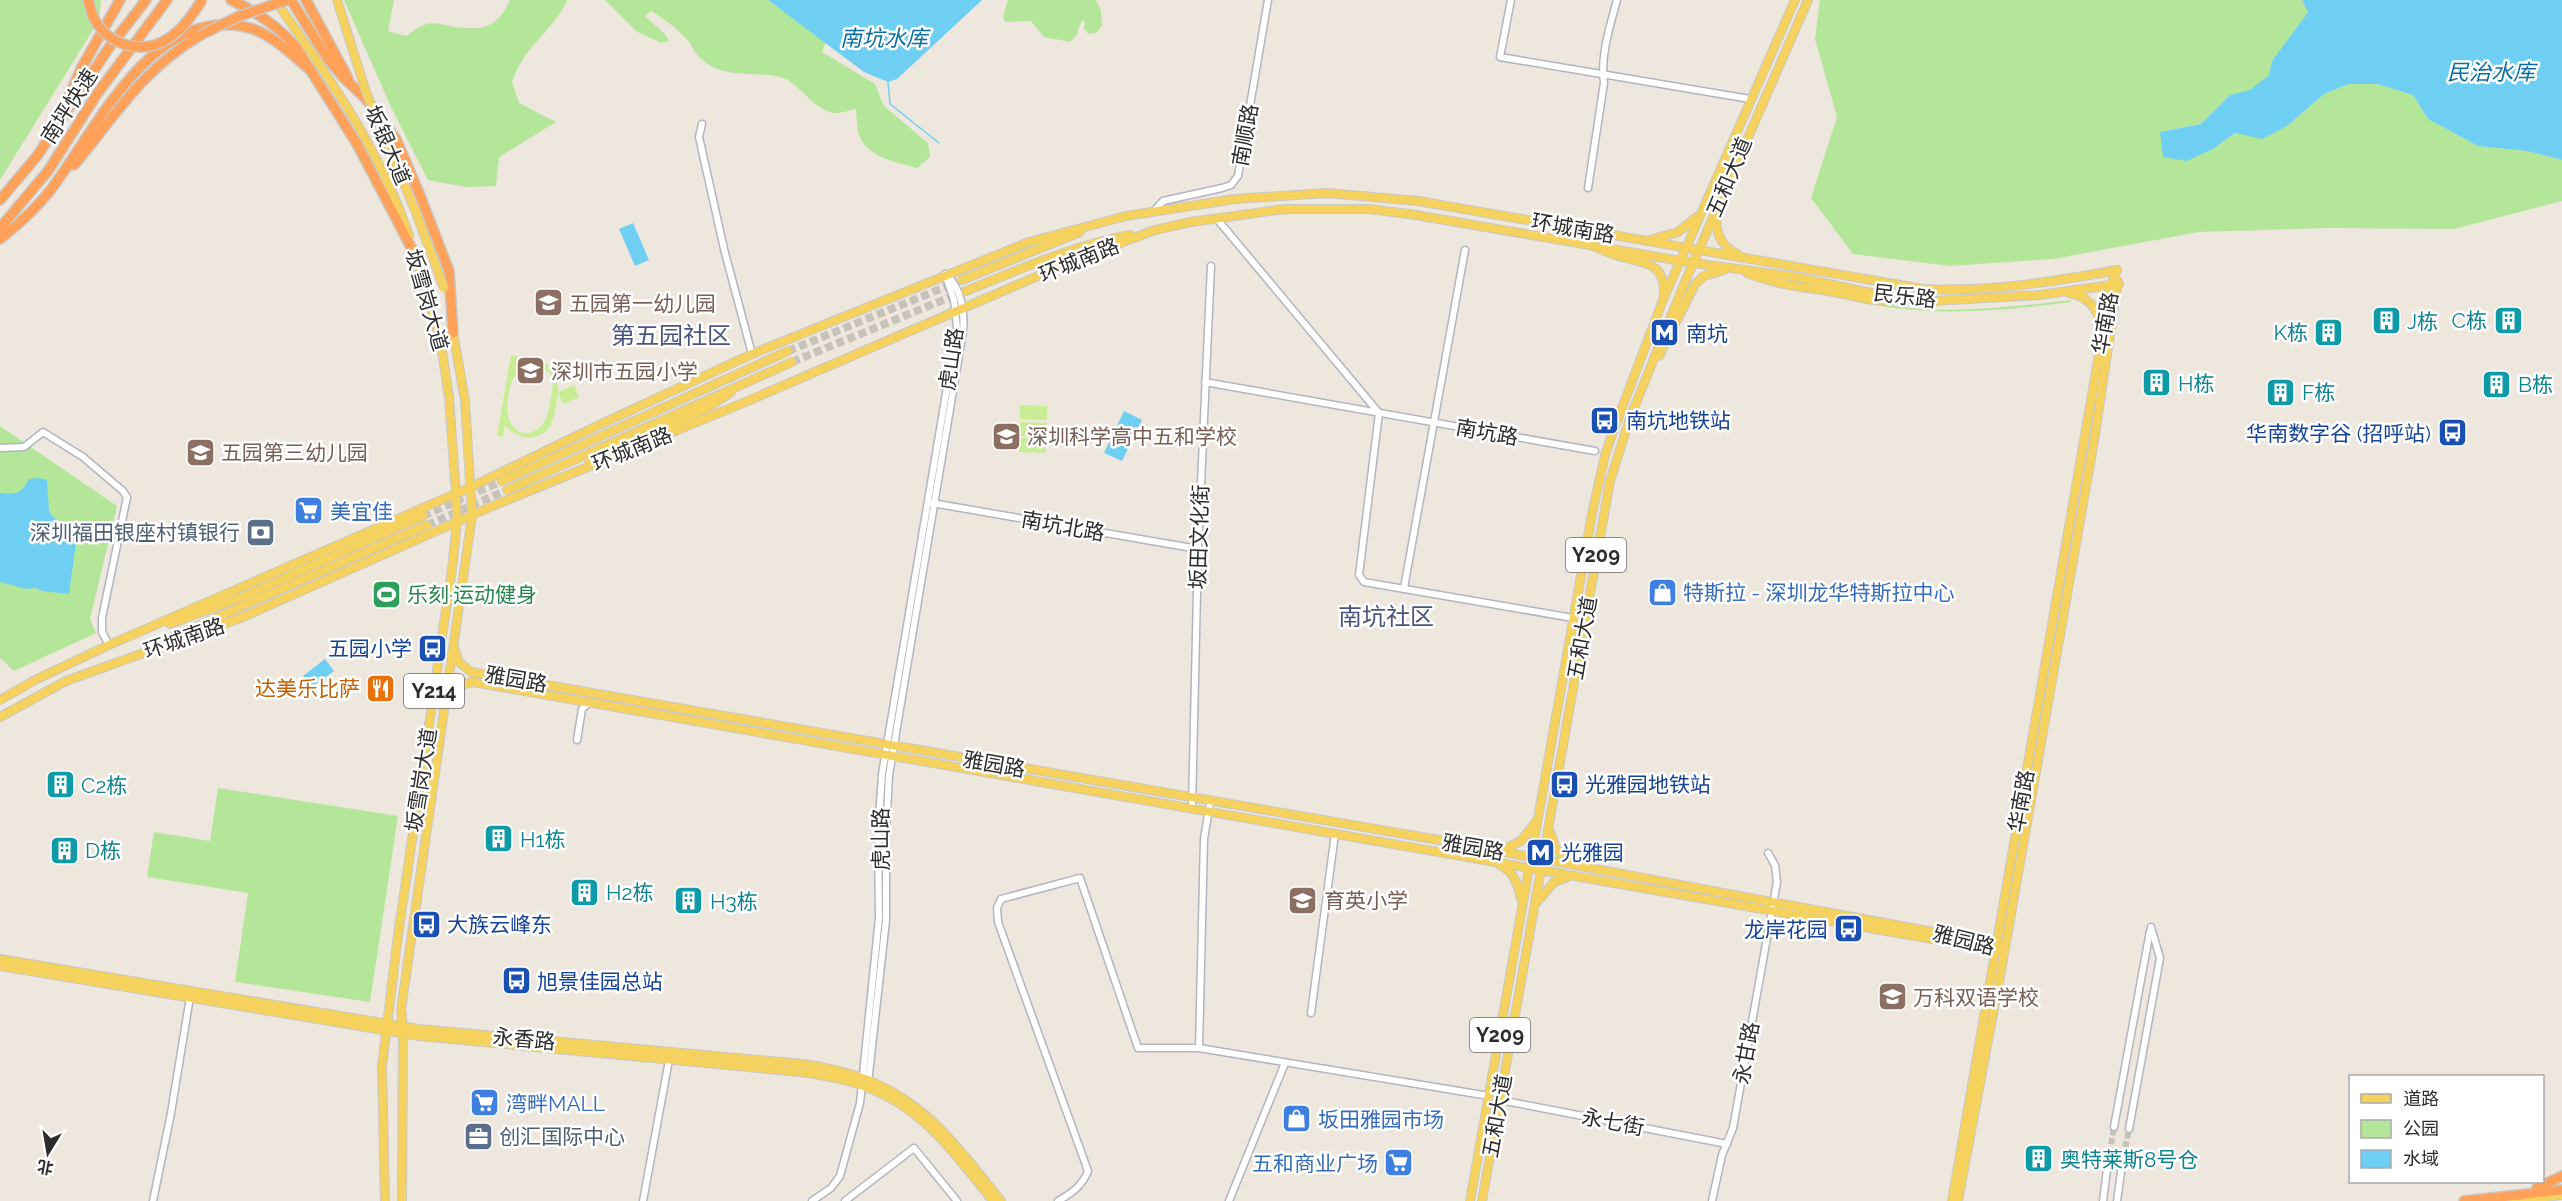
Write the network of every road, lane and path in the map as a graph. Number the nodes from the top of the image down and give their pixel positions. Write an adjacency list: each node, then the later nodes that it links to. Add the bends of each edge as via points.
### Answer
1 (88, 0): 5 (highway, bridge, via 99,27 116,41 145,47 175,33)
2 (115, 0): 17 (highway)
3 (120, 0): 17 (highway)
4 (146, 0): 23 (highway, 南坪快速)
5 (202, 0)
6 (231, 0): 18 (highway, via 286,36)
7 (275, 0): 26 (main road, 坂银大道, via 340,97)
8 (289, 0): 20 (highway, via 328,59); 24 (highway, bridge, via 237,17 181,47 151,71)
9 (306, 0): 20 (highway)
10 (337, 0): 52 (main road, 坂银大道, bridge, via 366,92)
11 (1268, 0): 30 (street, 南顺路, via 1238,176 1231,185 1163,201)
12 (1511, 0): 19 (street, via 1500,57)
13 (1617, 0): 19 (street)
14 (1808, 0): 28 (main road, 五和大道 / Y209)
15 (166, 1): 33 (highway, 南坪快速, via 48,171)
16 (1792, 1): 21 (main road, 五和大道 / Y209)
17 (109, 19): 23 (highway)
18 (309, 69): 24 (highway, via 273,39 251,28 215,23 188,29 154,50 130,73); 42 (highway, via 357,144)
19 (1603, 74): 21 (street); 25 (street)
20 (352, 86): 58 (highway, via 386,123 420,193 449,272)
21 (1750, 99): 29 (main road, 五和大道 / Y209)
22 (702, 124): 60 (street, via 699,137)
23 (55, 128): 27 (highway, 南坪快速, via 25,173)
24 (53, 186): 36 (highway, via 25,219)
25 (1588, 188)
26 (390, 189): 42 (main road, 坂雪岗大道 / Y214)
27 (0, 200)
28 (1719, 201): 41 (main road, 五和大道 / Y209); 43 (main road, via 1716,227 1720,240 1729,250)
29 (1701, 211): 37 (main road, via 1678,232); 39 (main road, 五和大道 / Y209)
30 (1154, 212): 31 (main road, 环城南路); 35 (main road, 环城南路, via 1284,195 1370,195)
31 (1126, 216): 49 (main road, 环城南路, via 1029,242); 50 (main road, 环城南路)
32 (1217, 219): 34 (main road, 环城南路); 38 (main road, 环城南路, via 1285,209 1368,209); 66 (street)
33 (0, 228)
34 (1155, 230): 53 (main road, 环城南路, via 1076,248); 56 (main road, 环城南路)
35 (1594, 232): 37 (main road, 环城南路); 38 (main road)
36 (0, 239)
37 (1641, 240): 39 (main road, 环城南路)
38 (1591, 245): 44 (main road, 环城南路); 55 (main road, via 1651,265 1662,279)
39 (1685, 248): 41 (main road, 环城南路); 44 (main road, 五和大道 / Y209)
40 (1465, 250): 67 (street)
41 (1698, 250): 43 (main road, 民乐路); 45 (main road, 五和大道 / Y209)
42 (413, 251): 75 (main road, 坂雪岗大道 / Y214, via 440,338 453,431)
43 (1746, 258): 48 (main road, 民乐路, via 1896,285 1951,290 2037,283)
44 (1680, 261): 45 (main road, 环城南路); 55 (main road, 五和大道 / Y209)
45 (1693, 263): 47 (main road, 民乐路); 63 (main road, 五和大道 / Y209)
46 (1210, 266): 64 (street, 坂田文化街)
47 (1737, 269): 54 (main road, 民乐路, via 1910,299 1961,301); 63 (main road, via 1710,273 1695,284)
48 (2117, 270): 51 (main road, 华南路)
49 (945, 274): 56 (street, 虎山路); 60 (main road, 环城南路)
50 (962, 280)
51 (2115, 285): 54 (main road, 民乐路); 57 (main road, 华南路); 118 (main road, 华南路, via 2090,462)
52 (444, 288): 58 (main road, 坂雪岗大道 / Y214)
53 (966, 291)
54 (2061, 292): 57 (main road, via 2078,295 2091,303 2099,314)
55 (1663, 300): 83 (main road, 五和大道 / Y209, via 1605,455)
56 (959, 309): 71 (main road, 环城南路, via 743,404); 76 (street, 虎山路)
57 (2103, 331): 117 (main road, 华南路)
58 (453, 333): 73 (main road, 坂雪岗大道 / Y214, via 465,400)
59 (788, 351): 65 (main road, 环城南路)
60 (752, 354): 68 (main road, 环城南路)
61 (792, 362): 62 (main road, 环城南路)
62 (750, 380): 71 (main road, via 709,407 605,453); 74 (main road, 环城南路)
63 (1646, 381): 101 (main road, 五和大道 / Y209, via 1610,481)
64 (1205, 382): 66 (street, 南坑路); 81 (street, 坂田文化街)
65 (718, 383): 68 (main road); 72 (main road, 环城南路)
66 (1379, 413): 67 (street, 南坑路); 82 (street, via 1359,575 1364,582)
67 (1434, 423): 70 (street, 南坑路); 82 (street)
68 (597, 426): 73 (main road, 环城南路)
69 (0, 448): 84 (street, via 24,447 43,432 83,457 128,497 102,618 102,632)
70 (1595, 451)
71 (561, 478): 78 (main road, 环城南路)
72 (502, 481)
73 (471, 488): 75 (main road, 环城南路); 78 (main road, 坂雪岗大道 / Y214)
74 (507, 490)
75 (456, 494): 79 (main road, 坂雪岗大道 / Y214); 84 (main road, 环城南路)
76 (931, 503): 81 (street, 南坑北路); 94 (street, 虎山路)
77 (423, 516): 84 (main road, 环城南路, via 247,595)
78 (472, 516): 79 (main road, 环城南路); 85 (main road, 坂雪岗大道 / Y214)
79 (457, 522): 86 (main road, 环城南路, via 243,617); 123 (main road, 坂雪岗大道 / Y214)
80 (427, 525): 86 (main road, 环城南路)
81 (1198, 549): 96 (street, 坂田文化街)
82 (1404, 588): 83 (street)
83 (1573, 618): 100 (main road, 五和大道 / Y209)
84 (109, 645): 88 (main road, 环城南路)
85 (454, 647): 87 (main road, 坂雪岗大道 / Y214); 94 (main road, 雅园路, via 459,662 471,672)
86 (107, 664): 92 (main road, 环城南路)
87 (447, 696): 89 (main road, 雅园路, via 454,686 473,682); 124 (main road, 坂雪岗大道 / Y214, via 401,1010)
88 (0, 700)
89 (575, 700): 90 (main road, 雅园路); 91 (street)
90 (590, 702): 91 (street); 95 (main road, 雅园路)
91 (582, 709): 93 (street)
92 (0, 717)
93 (577, 740)
94 (890, 745): 95 (street, 虎山路); 96 (main road, 雅园路)
95 (889, 755): 98 (main road, 雅园路); 128 (street, 虎山路, via 879,821 879,918)
96 (1192, 799): 97 (main road, 雅园路); 98 (street, 坂田文化街)
97 (1210, 802): 99 (street); 103 (main road, 雅园路)
98 (1192, 809): 99 (main road, 雅园路)
99 (1208, 812): 102 (main road, 雅园路); 125 (street)
100 (1538, 816): 104 (main road, via 1521,842); 107 (main road, 五和大道 / Y209)
101 (1550, 822): 108 (main road, 五和大道 / Y209); 110 (main road, via 1556,849)
102 (1335, 834): 106 (main road, 雅园路); 122 (street)
103 (1456, 843): 104 (main road, 雅园路); 106 (main road)
104 (1497, 851): 107 (main road, 雅园路)
105 (1768, 853): 114 (street, 永甘路, via 1778,873)
106 (1454, 855): 109 (main road, 雅园路)
107 (1531, 858): 108 (main road, 雅园路); 111 (main road, 五和大道 / Y209)
108 (1543, 860): 110 (main road, 雅园路); 112 (main road, 五和大道 / Y209)
109 (1490, 861): 111 (main road, 雅园路); 115 (main road, via 1505,867 1516,881)
110 (1581, 867): 114 (main road, 雅园路)
111 (1529, 868): 112 (main road, 雅园路); 115 (main road, 五和大道 / Y209)
112 (1541, 870): 113 (main road, 雅园路); 116 (main road, 五和大道 / Y209)
113 (1576, 877): 114 (main road, 雅园路); 116 (main road, via 1554,882 1539,898)
114 (1772, 907): 117 (main road, 雅园路); 133 (street, 永甘路)
115 (1521, 911): 129 (main road, 五和大道 / Y209)
116 (1533, 912): 130 (main road, 五和大道 / Y209)
117 (1995, 947): 118 (main road, 雅园路); 154 (main road, 华南路)
118 (2005, 949): 155 (main road, 华南路)
119 (0, 959): 123 (main road, 永香路)
120 (0, 966): 121 (main road, 永香路)
121 (190, 998): 123 (main road, 永香路); 140 (street)
122 (1311, 1013)
123 (386, 1027): 124 (main road, 永香路); 141 (main road, 坂雪岗大道 / Y214, via 382,1066)
124 (403, 1030): 126 (main road, 永香路); 128 (main road, 永香路, via 802,1064); 142 (main road, 坂雪岗大道 / Y214)
125 (1198, 1048): 127 (street); 149 (street, via 1138,1048 1080,878 1001,899 998,922 1088,1171 1075,1191)
126 (669, 1060): 128 (main road, 永香路); 143 (street)
127 (1285, 1063): 129 (street); 150 (street)
128 (865, 1082): 144 (street, 虎山路, via 840,1176); 147 (main road, 永香路, via 928,1125); 148 (main road, 永香路, via 896,1093 929,1116)
129 (1489, 1096): 151 (main road, 五和大道 / Y209)
130 (1500, 1100): 133 (street, 永七街); 152 (main road, 五和大道 / Y209)
131 (2115, 1127): 132 (street, via 2151,927 2160,958)
132 (2128, 1130)
133 (1727, 1144): 153 (street, 永甘路)
134 (2108, 1162): 156 (street)
135 (2122, 1165): 157 (street)
136 (2562, 1176): 139 (highway)
137 (2562, 1190): 139 (highway)
138 (2562, 1195): 139 (main road)
139 (2509, 1198): 158 (highway)
140 (153, 1201)
141 (385, 1201)
142 (402, 1201)
143 (643, 1201)
144 (812, 1201)
145 (845, 1201): 146 (street, via 914,1148)
146 (957, 1201)
147 (993, 1201)
148 (1001, 1201)
149 (1058, 1201)
150 (1229, 1201)
151 (1470, 1201)
152 (1482, 1201)
153 (1712, 1201)
154 (1952, 1201)
155 (1958, 1201)
156 (2103, 1201)
157 (2117, 1201)
158 (2464, 1201)

